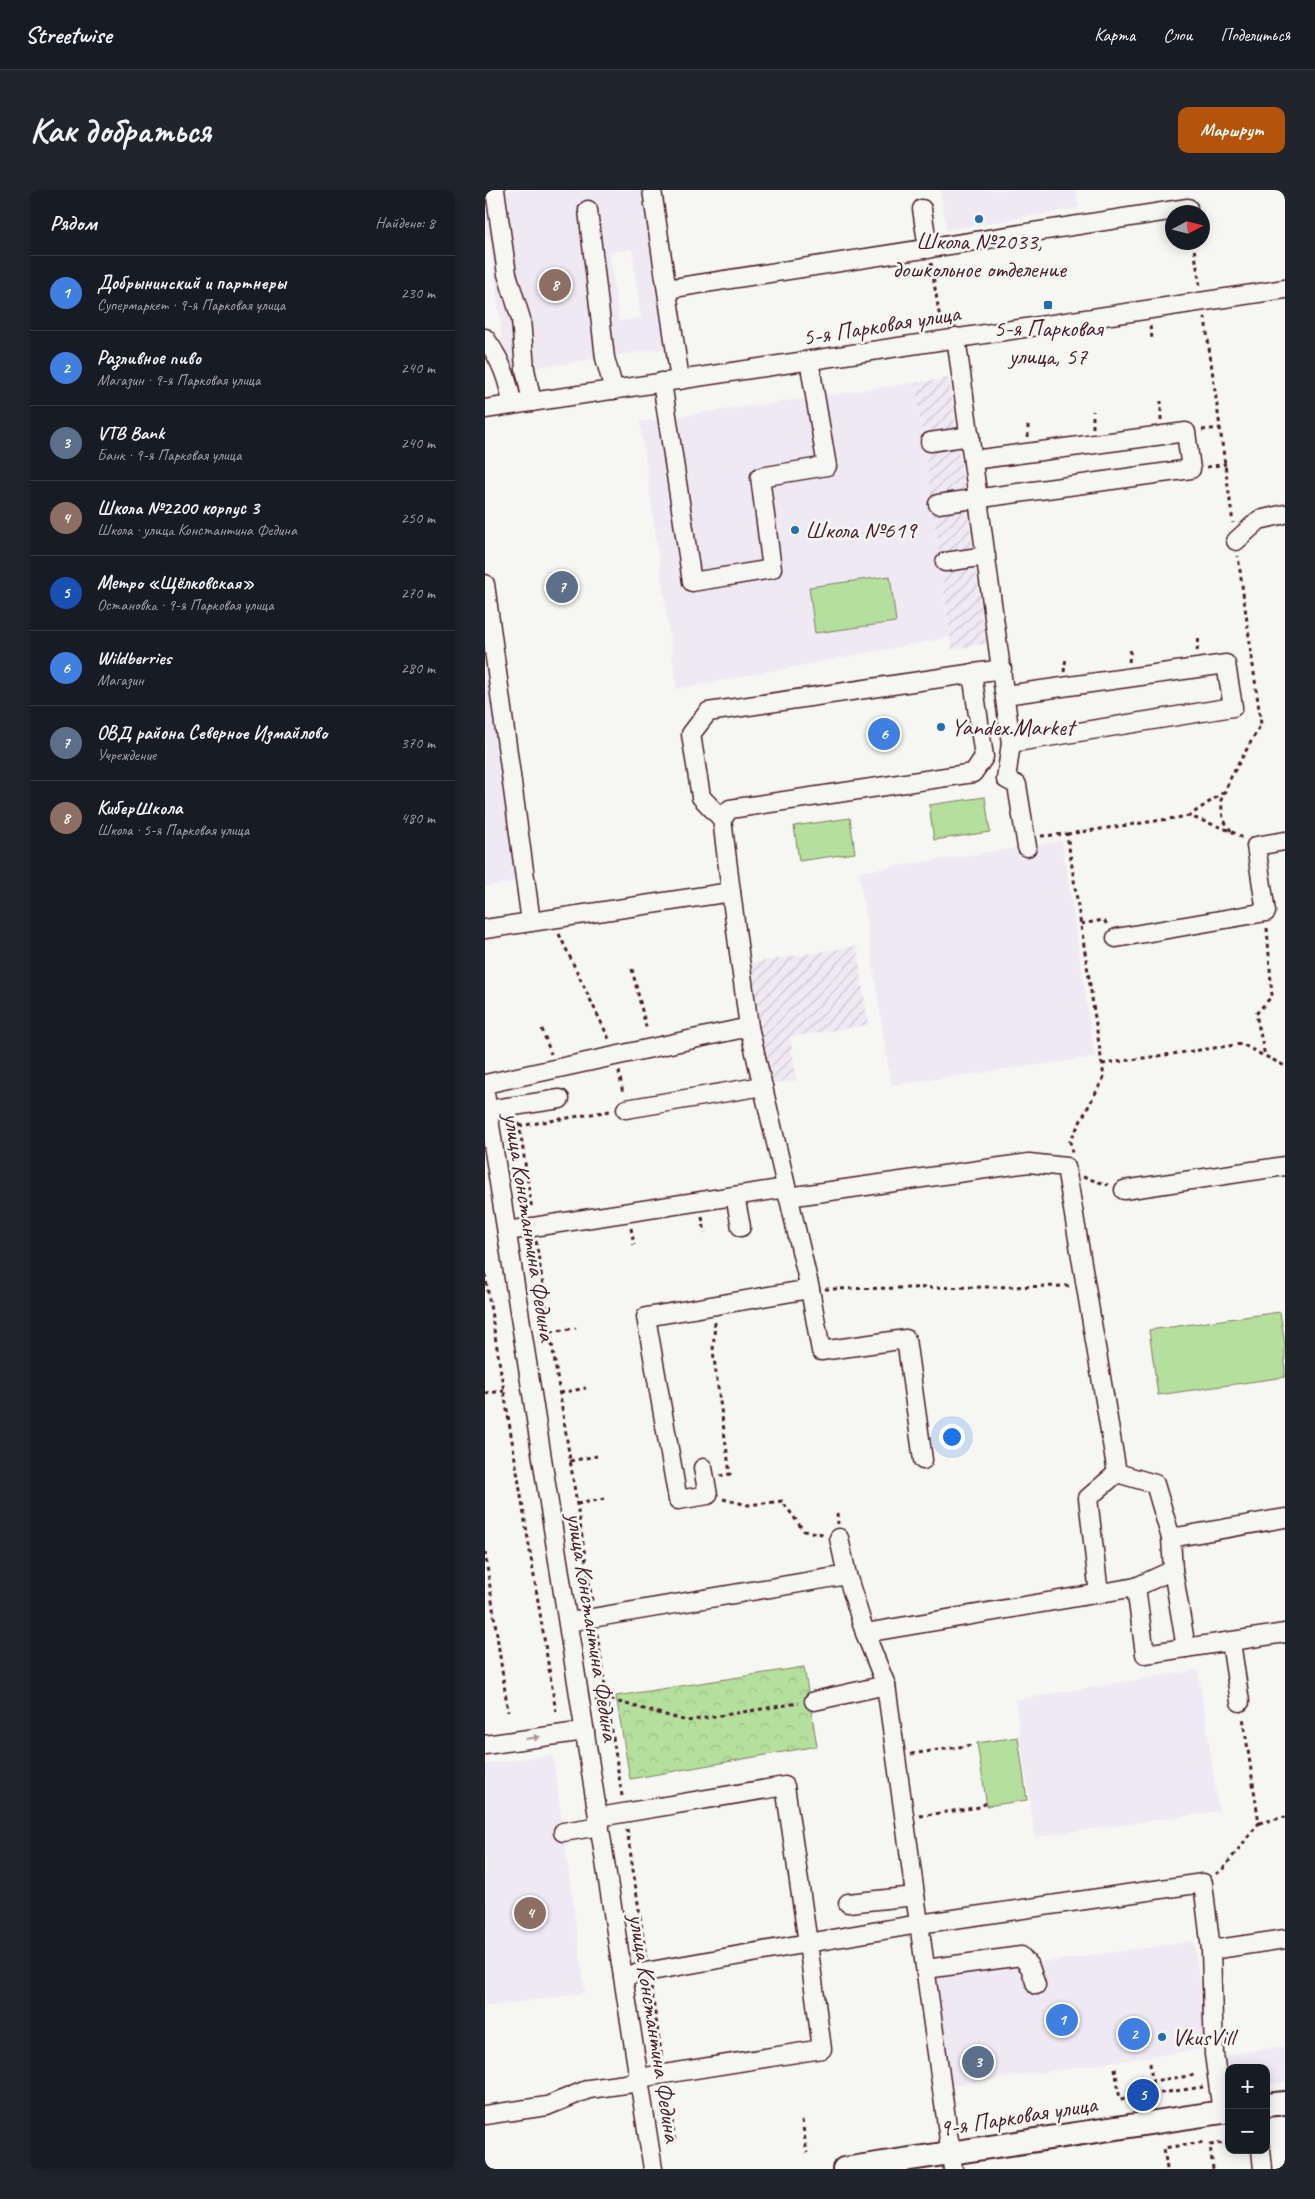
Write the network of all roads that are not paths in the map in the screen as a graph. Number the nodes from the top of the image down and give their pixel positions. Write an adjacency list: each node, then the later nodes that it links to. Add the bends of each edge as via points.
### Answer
1 (495, 190): 15 (street, via 507,274 521,319 525,369)
2 (652, 190): 7 (street)
3 (588, 210): 14 (street, via 605,358)
4 (922, 210): 6 (street)
5 (1165, 212): 6 (street)
6 (928, 248): 7 (street)
7 (667, 289): 12 (street)
8 (1285, 289): 9 (street, 5-я Парковая улица)
9 (956, 337): 11 (street, 5-я Парковая улица); 18 (street)
10 (485, 338): 16 (street, via 496,353)
11 (809, 360): 12 (street, 5-я Парковая улица); 13 (street, via 827,466 760,477 772,569 692,582)
12 (680, 380): 13 (street, 5-я Парковая улица)
13 (662, 382): 14 (street, 5-я Парковая улица)
14 (614, 390): 15 (street, 5-я Парковая улица)
15 (532, 402): 16 (street, 5-я Парковая улица)
16 (512, 405): 17 (street, 5-я Парковая улица)
17 (485, 409)
18 (969, 436): 19 (street); 20 (street)
19 (930, 442)
20 (973, 460): 21 (street); 21 (street, via 1186,432 1191,469)
21 (977, 498): 22 (street); 25 (street)
22 (938, 504)
23 (1285, 514): 24 (street, via 1259,520)
24 (1236, 541)
25 (986, 556): 26 (street); 28 (street)
26 (945, 562)
27 (485, 584): 36 (street)
28 (1002, 669): 29 (street); 30 (street)
29 (972, 673): 32 (street, via 984,757 973,773 730,808); 32 (street, via 708,712 691,734 701,796)
30 (1005, 695): 31 (street); 31 (street, via 1226,664 1233,707)
31 (1011, 743): 34 (street, via 1006,779 1017,785)
32 (722, 819): 35 (street)
33 (1285, 841): 38 (street, via 1256,846 1266,912)
34 (1026, 842)
35 (731, 892): 36 (street); 39 (street)
36 (531, 922): 37 (street)
37 (485, 929)
38 (1115, 938)
39 (749, 1027): 40 (street); 41 (street)
40 (485, 1084)
41 (763, 1086): 44 (street); 48 (street)
42 (561, 1099): 43 (street, via 516,1106)
43 (486, 1102): 46 (street, улица Константина Федина)
44 (626, 1109)
45 (1285, 1166): 47 (street)
46 (491, 1167): 51 (street, улица Константина Федина)
47 (1124, 1190)
48 (787, 1193): 49 (street); 52 (street); 54 (street, via 1029,1162 1066,1167)
49 (735, 1196): 50 (street); 51 (street)
50 (741, 1227)
51 (507, 1231): 63 (street, улица Константина Федина)
52 (809, 1289): 53 (street, via 821,1351 906,1339); 55 (street, via 646,1317 678,1500)
53 (923, 1460)
54 (1117, 1473): 58 (street, via 1155,1484); 62 (street, via 1088,1498)
55 (706, 1480)
56 (1285, 1518): 58 (street)
57 (839, 1538): 60 (street)
58 (1171, 1538): 59 (street)
59 (1173, 1570): 61 (street); 67 (street)
60 (847, 1575): 63 (street); 64 (street)
61 (1136, 1587): 62 (street); 67 (street, via 1145,1654)
62 (1099, 1594): 64 (street)
63 (568, 1622): 71 (street, улица Константина Федина)
64 (865, 1633): 68 (street)
65 (1285, 1633): 66 (street)
66 (1231, 1642): 67 (street); 70 (street)
67 (1186, 1648)
68 (886, 1685): 69 (street); 75 (street)
69 (814, 1701)
70 (1240, 1702)
71 (585, 1731): 72 (street, one-way to 71); 73 (street, улица Константина Федина)
72 (485, 1745)
73 (599, 1821): 74 (street); 79 (street, via 624,1813 785,1786); 82 (street, улица Константина Федина)
74 (563, 1832)
75 (915, 1896): 76 (street); 77 (street)
76 (848, 1903)
77 (919, 1924): 79 (street); 80 (street, via 1203,1883); 81 (street)
78 (1285, 1939): 80 (street)
79 (807, 1943): 82 (street); 84 (street, via 822,2049)
80 (1211, 1950): 87 (street, via 1214,2054)
81 (926, 1969): 83 (street, via 1021,1956 1030,1967); 90 (street)
82 (623, 1976): 84 (street, улица Константина Федина)
83 (1036, 1985)
84 (639, 2080): 88 (street, via 589,2089 547,2106); 91 (street, улица Константина Федина)
85 (1285, 2103): 86 (main road)
86 (1270, 2105)
87 (1225, 2111): 90 (main road, 9-я Парковая улица)
88 (485, 2115)
89 (1261, 2154): 93 (street)
90 (952, 2161): 92 (main road, 9-я Парковая улица)
91 (653, 2169)
92 (844, 2169)
93 (1263, 2169)

